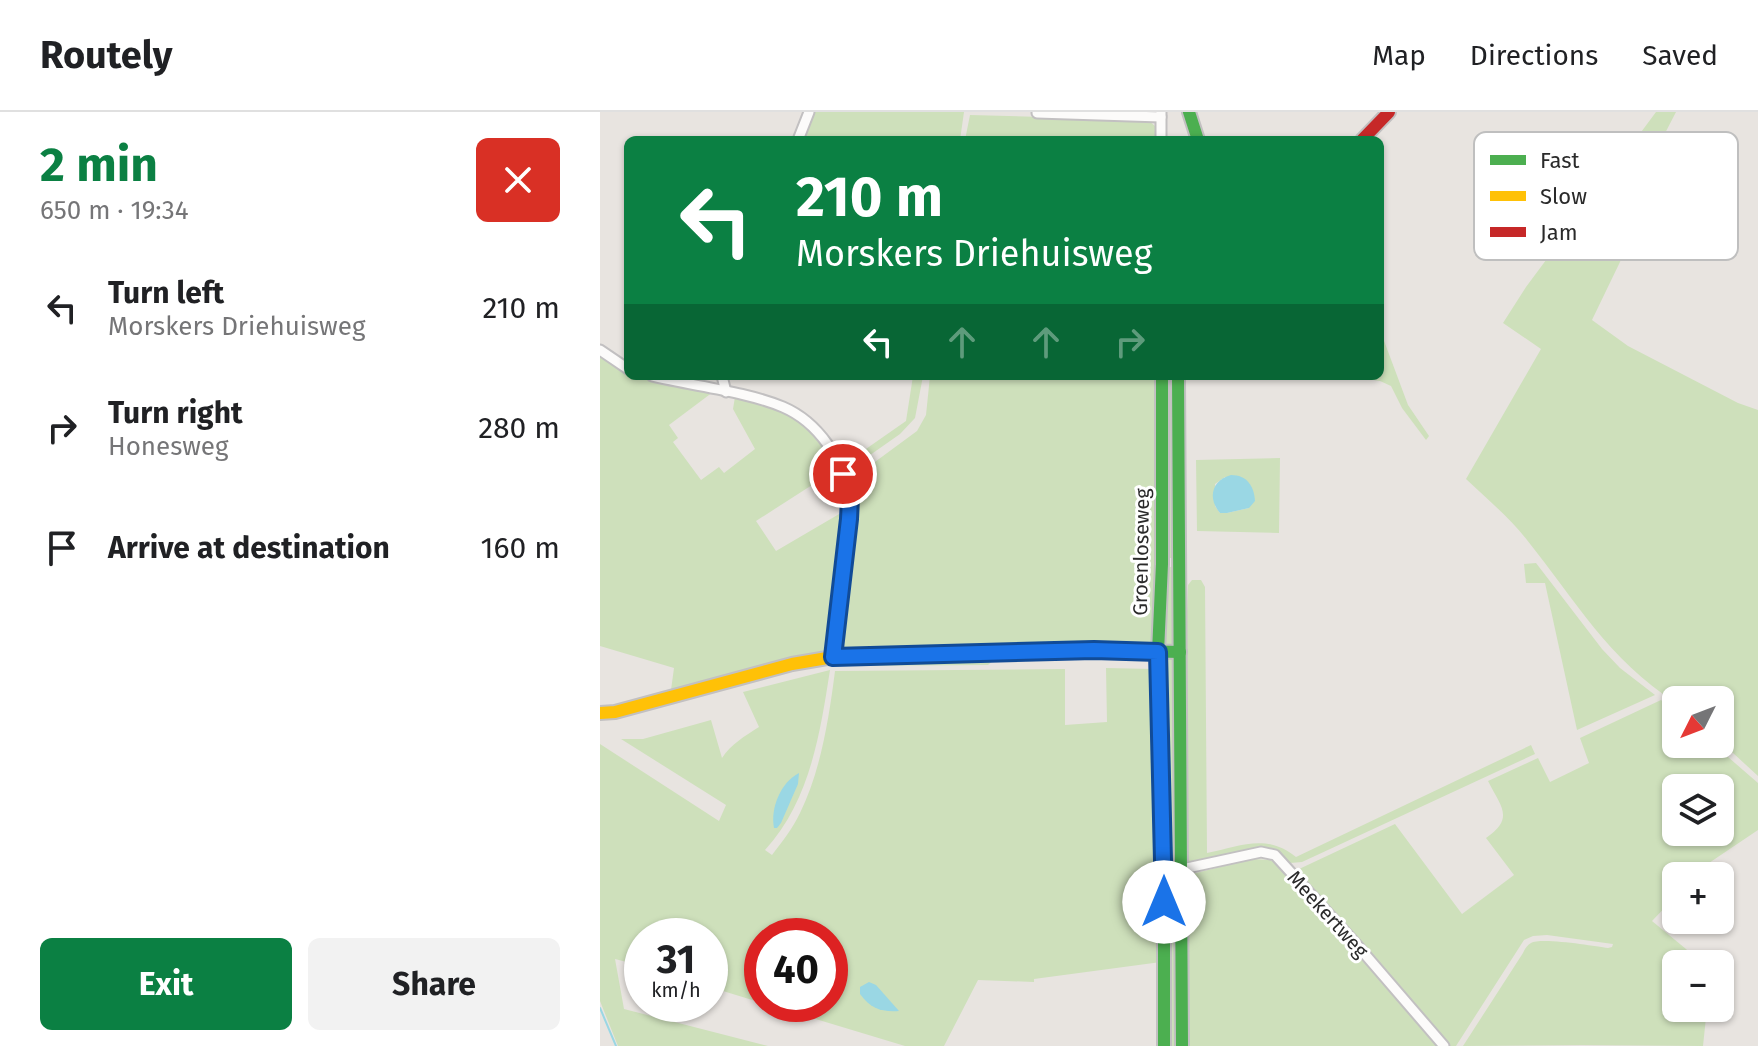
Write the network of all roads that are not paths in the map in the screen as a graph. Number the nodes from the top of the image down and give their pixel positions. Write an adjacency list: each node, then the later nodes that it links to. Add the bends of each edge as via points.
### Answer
1 (809, 112): 6 (street)
2 (1189, 112): 8 (street)
3 (1389, 112): 9 (street)
4 (1037, 113): 5 (street)
5 (1161, 115): 7 (street)
6 (800, 136)
7 (1161, 136)
8 (1197, 136)
9 (1366, 136)
10 (600, 350): 11 (street)
11 (624, 366)
12 (670, 380): 16 (street)
13 (723, 380): 16 (street)
14 (1162, 380): 17 (street, Groenloseweg)
15 (1178, 380): 18 (street, Groenloseweg)
16 (726, 392): 19 (street, via 798,416 826,442 840,465 850,498)
17 (1158, 652): 18 (street); 19 (street); 22 (street, Groenloseweg)
18 (1180, 652): 21 (street, Groenloseweg)
19 (833, 657): 20 (street)
20 (600, 713)
21 (1181, 870): 22 (street); 24 (street, Groenloseweg); 25 (street, Meekertweg, via 1261,852 1275,855)
22 (1164, 873): 23 (street, Groenloseweg)
23 (1164, 1046)
24 (1182, 1046)
25 (1444, 1046)

